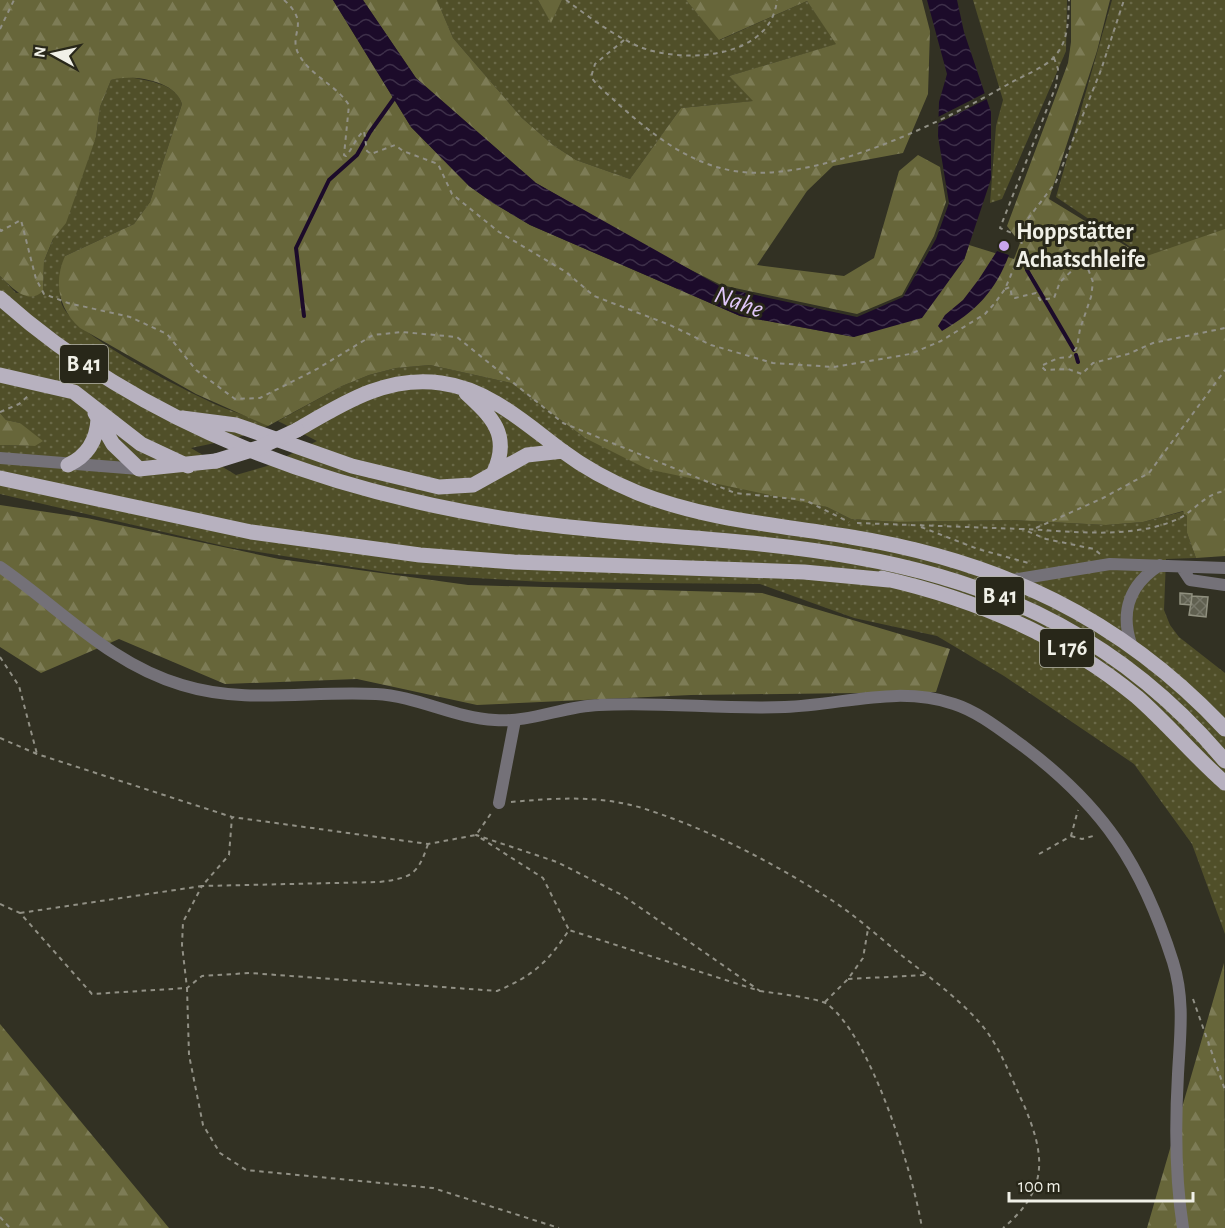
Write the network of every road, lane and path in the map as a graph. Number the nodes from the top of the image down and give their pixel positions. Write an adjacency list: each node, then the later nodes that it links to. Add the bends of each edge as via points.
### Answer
1 (14, 0): 7 (path)
2 (284, 0): 13 (path, via 299,21 299,55 314,75 336,89 348,105 344,155 364,131 370,154 395,145 438,164 452,194 500,232 566,272 594,296 711,345 763,360 834,367 910,354 956,333 984,314)
3 (566, 0): 8 (path)
4 (777, 0): 8 (path, via 775,14 763,33 750,43 720,51 663,53)
5 (1069, 0): 9 (path, via 1067,32)
6 (1124, 0): 11 (path, via 1056,182)
7 (0, 28)
8 (624, 40): 9 (path, via 595,64 593,81 672,147 705,164 767,173 799,169 866,150 928,125)
9 (1054, 58): 11 (path, via 1058,69 1056,86 1000,228)
10 (0, 229): 12 (path, via 21,220)
11 (1017, 234): 13 (path, via 1022,247)
12 (26, 239)
13 (1005, 289): 15 (path, via 1010,287 1015,298 1036,293 1040,300 1047,301 1054,298 1060,282 1078,265 1087,266 1093,282 1077,347 1070,357 1041,366 1045,370 1068,369 1082,374 1093,363 1154,343)
14 (0, 298): 22 (main road, B 41, via 94,371)
15 (1225, 328)
16 (1225, 370): 33 (path, via 1149,472)
17 (0, 375): 18 (main road)
18 (39, 383): 20 (main road, via 74,392); 21 (path, via 19,404)
19 (460, 387): 24 (main road, L 176, via 499,405); 27 (main road, L 176, bridge, via 422,381 385,386 353,398 258,448); 29 (main road, via 491,416 498,431 500,455)
20 (91, 405): 23 (main road); 27 (main road, via 141,444)
21 (0, 412)
22 (176, 418): 29 (main road, via 236,425 343,463 439,487 473,484); 34 (main road, B 41, via 259,455 421,503 586,530)
23 (98, 419): 26 (main road, via 90,447); 28 (main road, via 113,444)
24 (563, 452): 29 (main road, via 527,455); 42 (main road, L 176, via 616,484 674,506 739,521 898,545)
25 (0, 458): 26 (street)
26 (68, 465): 28 (street)
27 (188, 466): 28 (main road, L 176)
28 (139, 469)
29 (494, 472)
30 (0, 478): 41 (main road, via 311,543 514,562)
31 (1225, 491): 33 (path, via 1212,493 1179,518 1156,525 1096,533)
32 (918, 526): 35 (path, via 978,549)
33 (1034, 529): 36 (path, via 1022,529 1046,539 1094,549)
34 (725, 542): 41 (main road, L 176); 52 (main road, B 41, via 852,556 902,566 980,587 1018,603 1113,657 1170,703)
35 (1043, 564)
36 (1110, 564): 37 (street); 42 (street)
37 (1160, 565): 39 (street); 44 (street, via 1136,585 1129,599 1126,629)
38 (0, 567): 47 (street, via 105,649 148,673 180,685 268,697 394,695 482,719)
39 (1182, 567): 40 (street); 43 (street, via 1190,580)
40 (1225, 568)
41 (889, 580): 53 (main road, L 176, via 974,604 1071,650 1137,698)
42 (1012, 580): 44 (main road, L 176, via 1073,608)
43 (1225, 585)
44 (1131, 644): 46 (main road, L 176)
45 (0, 657): 51 (path, via 19,686)
46 (1194, 697): 48 (main road, L 176); 50 (main road, L 176)
47 (515, 720): 56 (street, via 585,705 784,707 890,695 937,699 982,717 1053,769); 57 (street)
48 (1225, 729)
49 (0, 738): 51 (path)
50 (1225, 752)
51 (37, 754): 58 (path)
52 (1225, 761)
53 (1211, 771): 54 (main road); 55 (main road, L 176)
54 (1225, 783)
55 (1225, 791)
56 (1082, 797): 59 (street); 61 (path)
57 (499, 803): 60 (path); 67 (path, via 573,797 608,799 642,808 733,845 834,902)
58 (232, 817): 62 (path); 64 (path, via 229,855)
59 (1112, 831): 61 (path, via 1082,839); 81 (street, via 1148,897 1178,980 1182,1021 1176,1163)
60 (476, 835): 62 (path); 68 (path, via 543,878); 72 (path, via 557,862 622,895)
61 (1071, 836): 63 (path)
62 (428, 844): 64 (path, via 421,866 406,879)
63 (1039, 854)
64 (202, 886): 66 (path); 71 (path, via 183,922)
65 (0, 904): 66 (path)
66 (20, 913): 71 (path, via 92,994)
67 (868, 929): 69 (path); 70 (path, via 862,958)
68 (569, 930): 71 (path, via 550,959 524,980 497,991 250,973 202,976); 72 (path)
69 (927, 975): 70 (path); 80 (path, via 981,1024 1001,1054 1040,1146 1040,1168 1032,1194)
70 (848, 979): 74 (path)
71 (187, 988): 78 (path, via 189,1055 203,1125 220,1153 246,1170 433,1188)
72 (760, 991): 74 (path)
73 (1191, 994): 75 (path)
74 (825, 1002): 79 (path, via 853,1032 869,1065 901,1144)
75 (1225, 1090)
76 (0, 1217): 77 (path)
77 (10, 1228)
78 (559, 1228)
79 (922, 1228)
80 (1003, 1228)
81 (1184, 1228)

